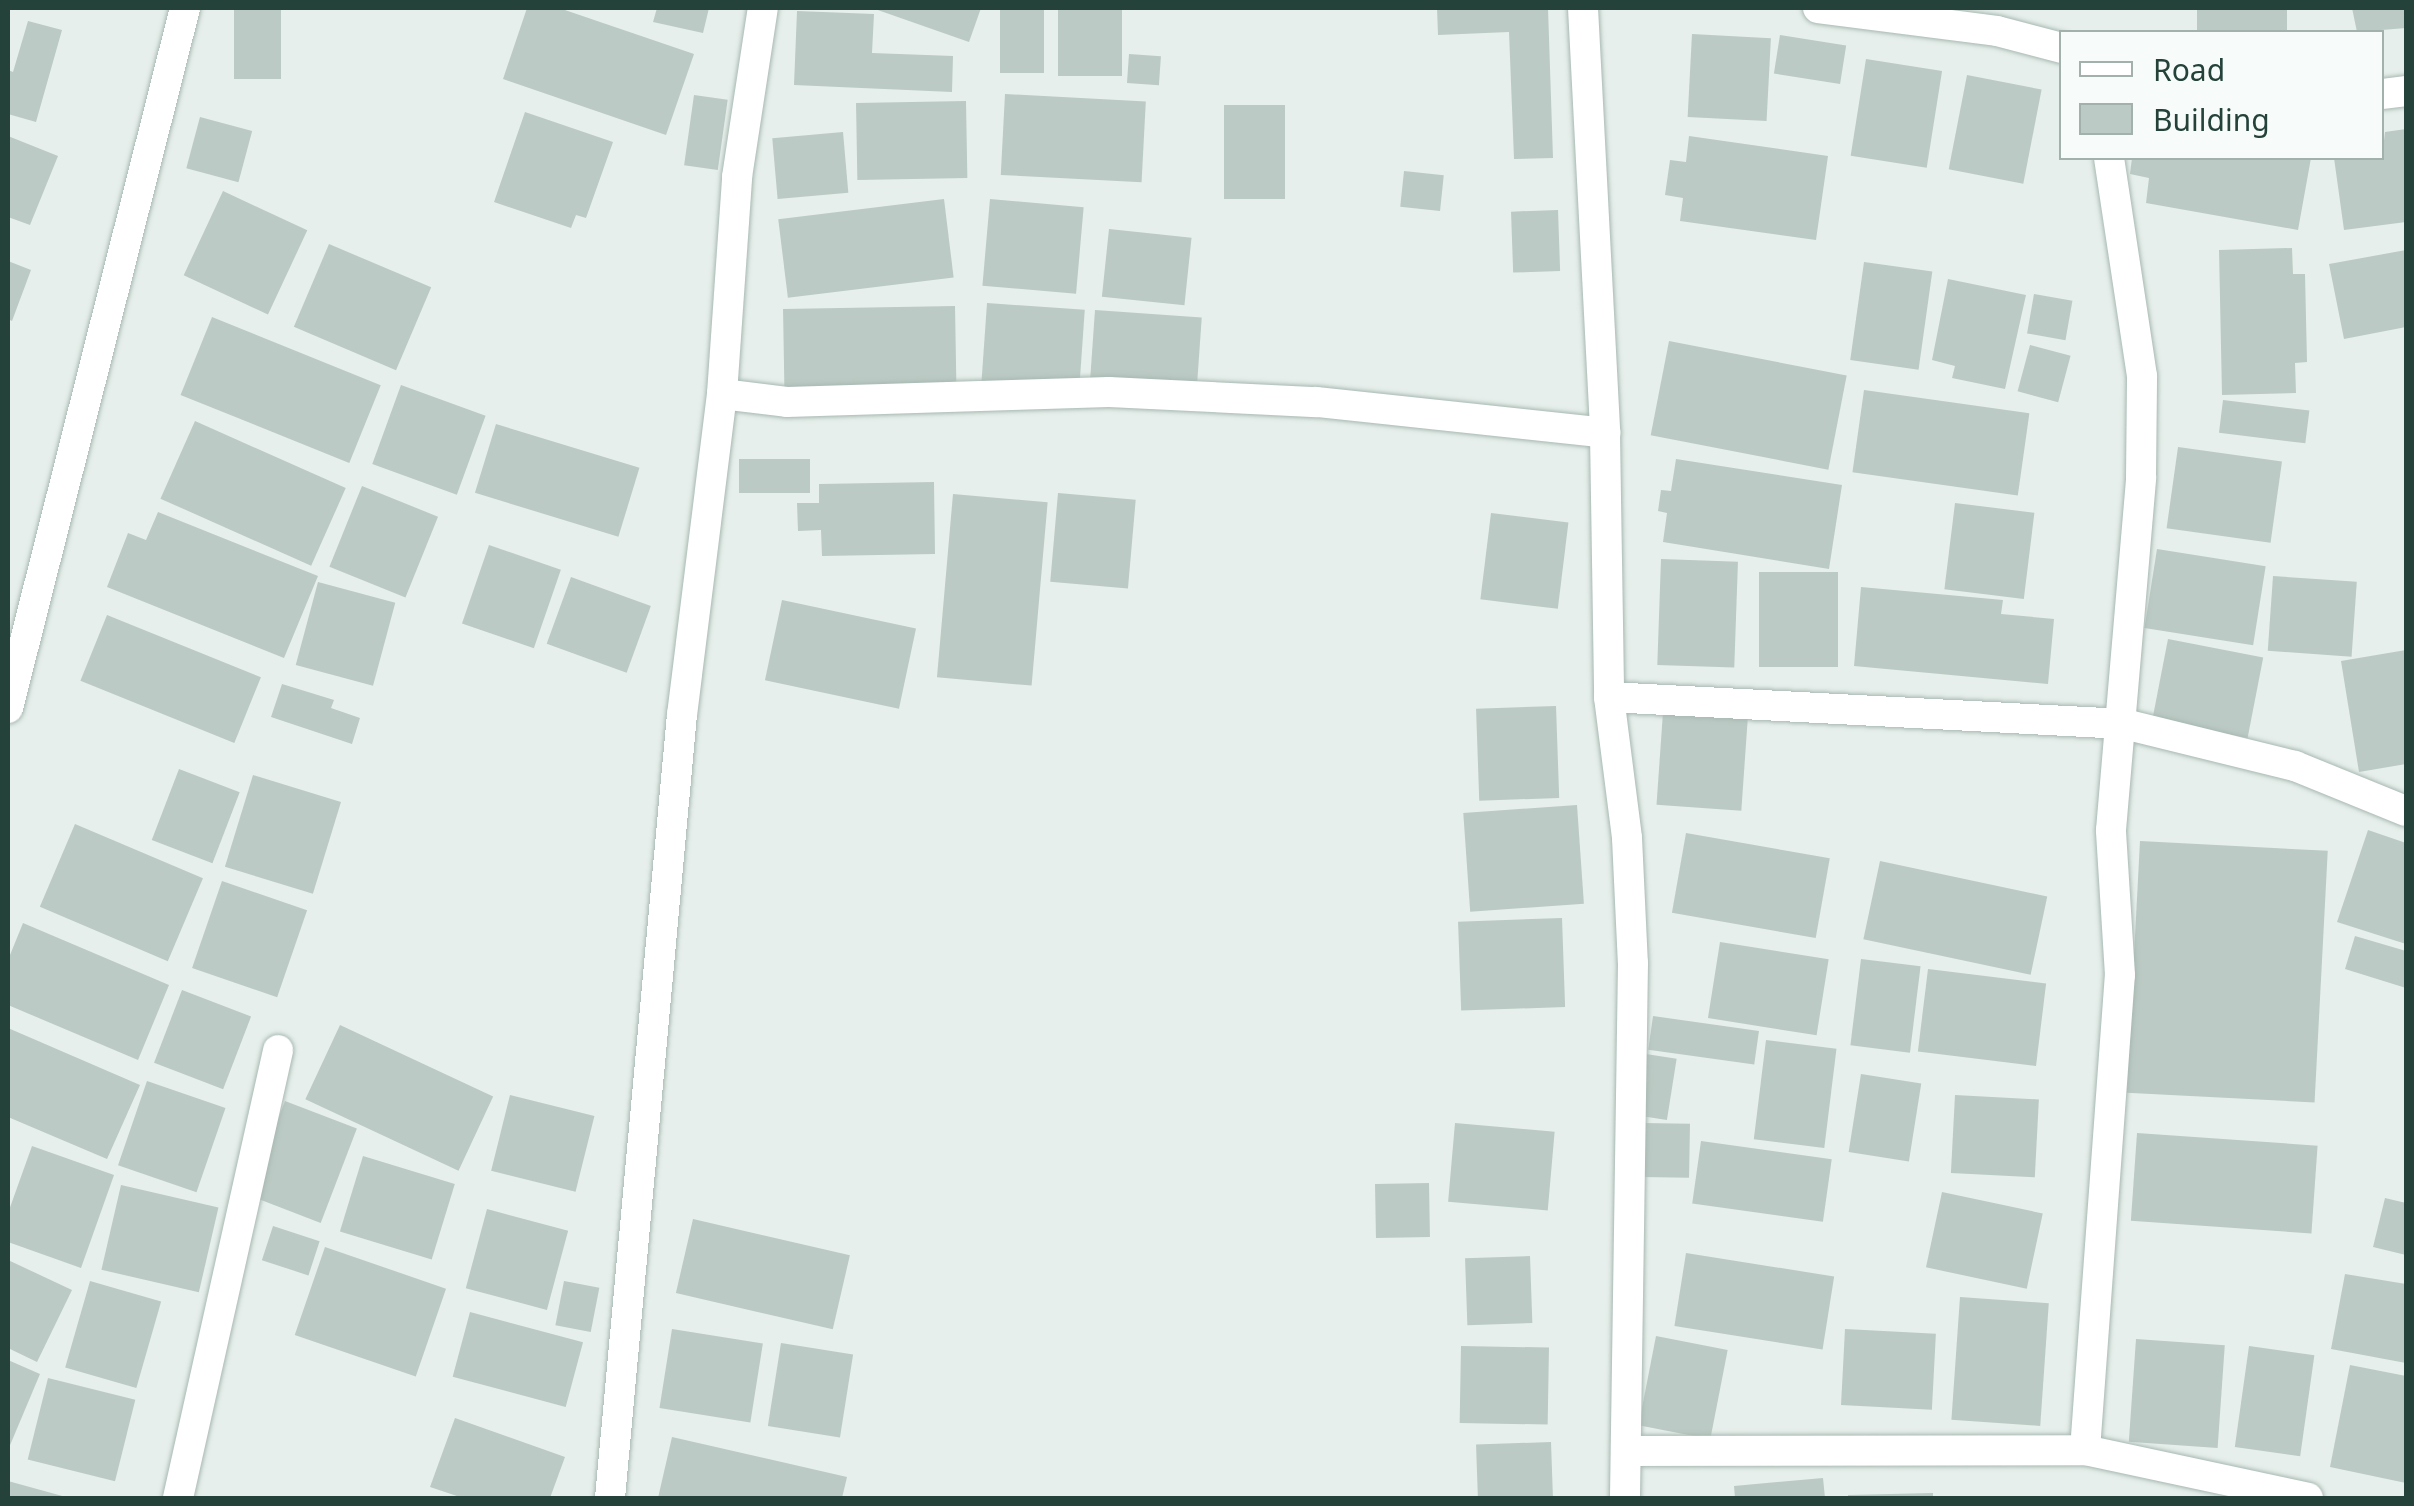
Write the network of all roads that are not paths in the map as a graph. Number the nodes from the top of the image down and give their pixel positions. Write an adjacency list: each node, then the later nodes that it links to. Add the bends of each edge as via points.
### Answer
1 (185, 8): 11 (street)
2 (763, 8): 8 (street, via 737,177)
3 (1583, 8): 9 (street)
4 (1818, 8): 5 (street)
5 (1997, 20): 6 (street)
6 (2059, 47)
7 (2109, 160): 12 (street, via 2142,376)
8 (722, 394): 9 (street, via 787,402 1166,395 1317,402); 18 (street, via 680,734)
9 (1605, 433): 10 (street)
10 (1609, 697): 12 (street); 16 (street, via 1627,838 1633,963)
11 (8, 708)
12 (2124, 724): 13 (street, via 2296,766); 15 (street, via 2111,830 2120,976)
13 (2406, 811)
14 (278, 1050): 17 (street)
15 (2085, 1450): 16 (street); 20 (street)
16 (1628, 1451): 19 (street)
17 (178, 1498)
18 (610, 1498)
19 (1625, 1498)
20 (2308, 1498)

